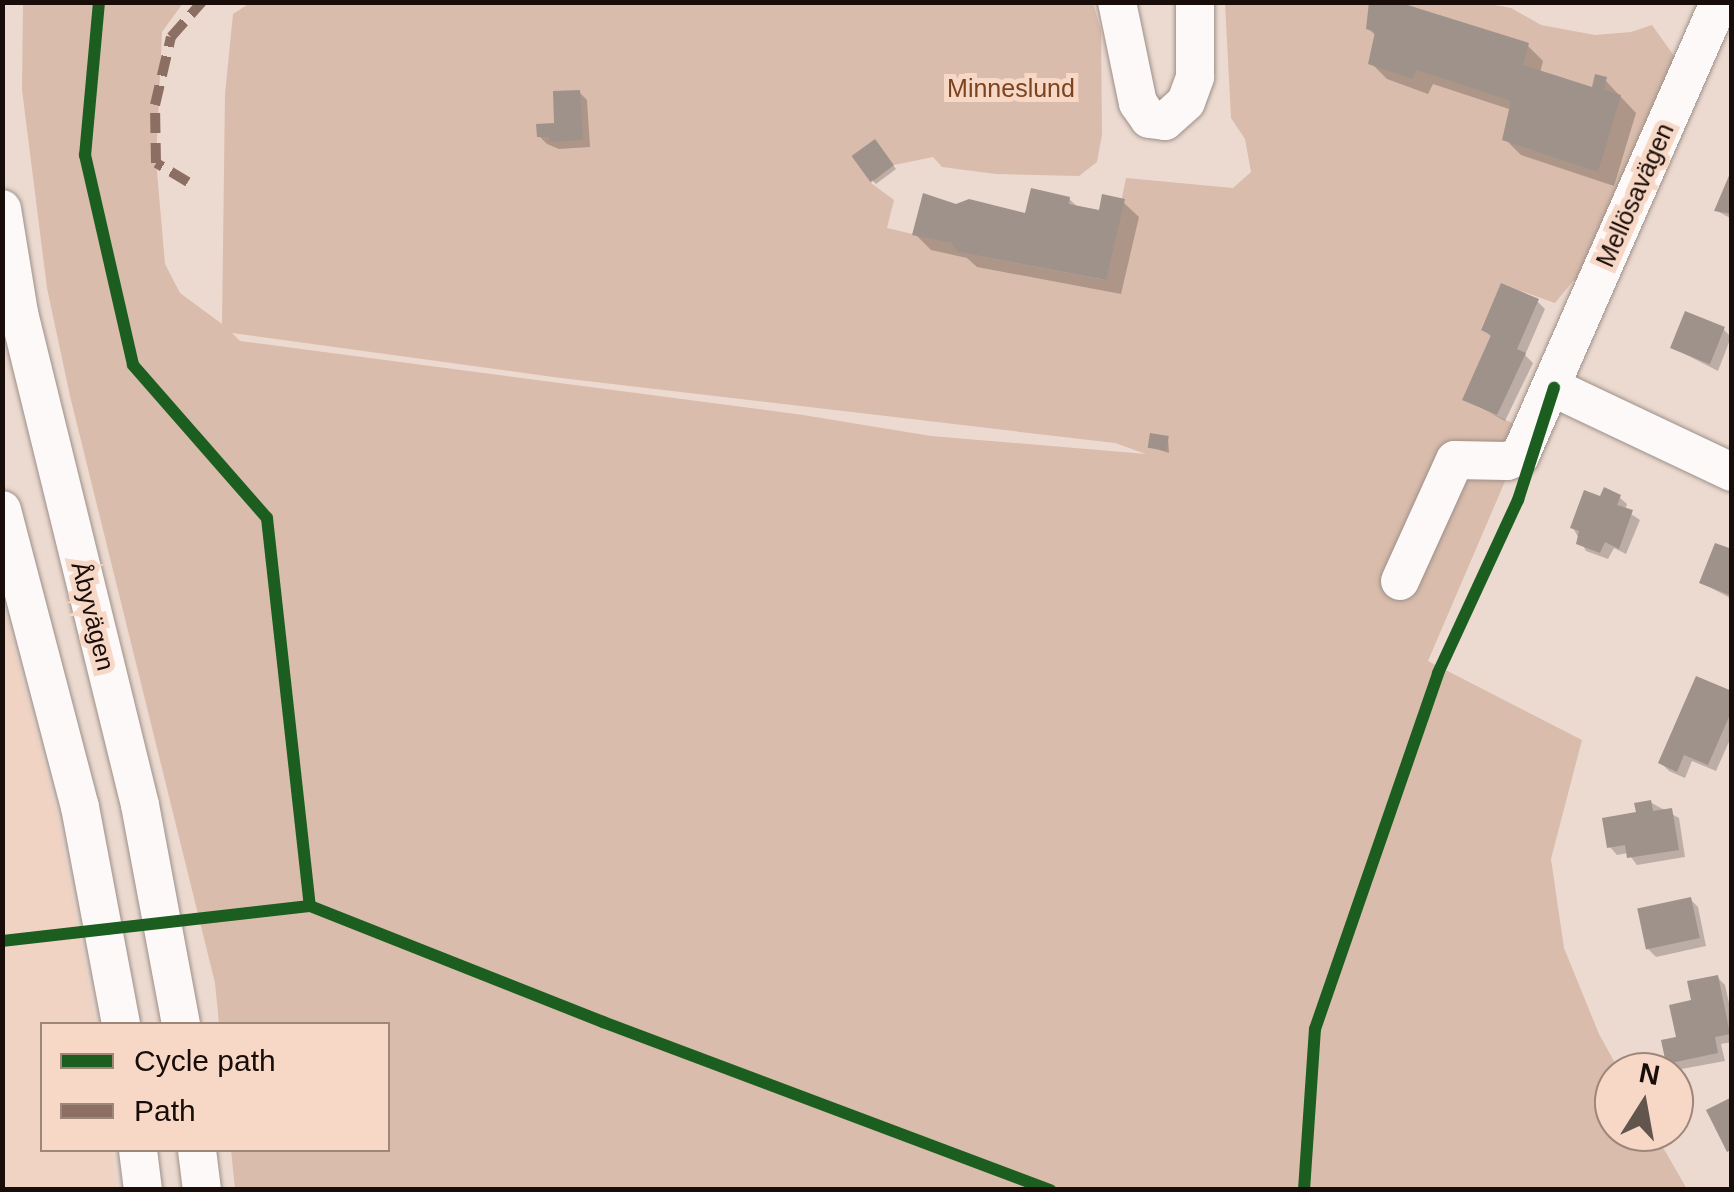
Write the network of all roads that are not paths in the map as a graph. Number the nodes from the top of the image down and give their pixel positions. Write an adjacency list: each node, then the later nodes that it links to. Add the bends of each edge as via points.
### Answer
1 (1117, 2): 2 (street, via 1138,103 1150,119 1165,121 1186,102 1195,77)
2 (1195, 2)
3 (1719, 2): 5 (street, Mellösavägen)
4 (2, 208): 10 (street, Åbyvägen, via 19,314 140,805)
5 (1554, 388): 6 (street); 8 (street, Mellösavägen, via 1520,456 1455,460)
6 (1732, 472)
7 (2, 510): 9 (street, via 80,806)
8 (1400, 581)
9 (121, 1022)
10 (181, 1022)
11 (138, 1152): 13 (street)
12 (197, 1152): 14 (street)
13 (143, 1190)
14 (202, 1190)

